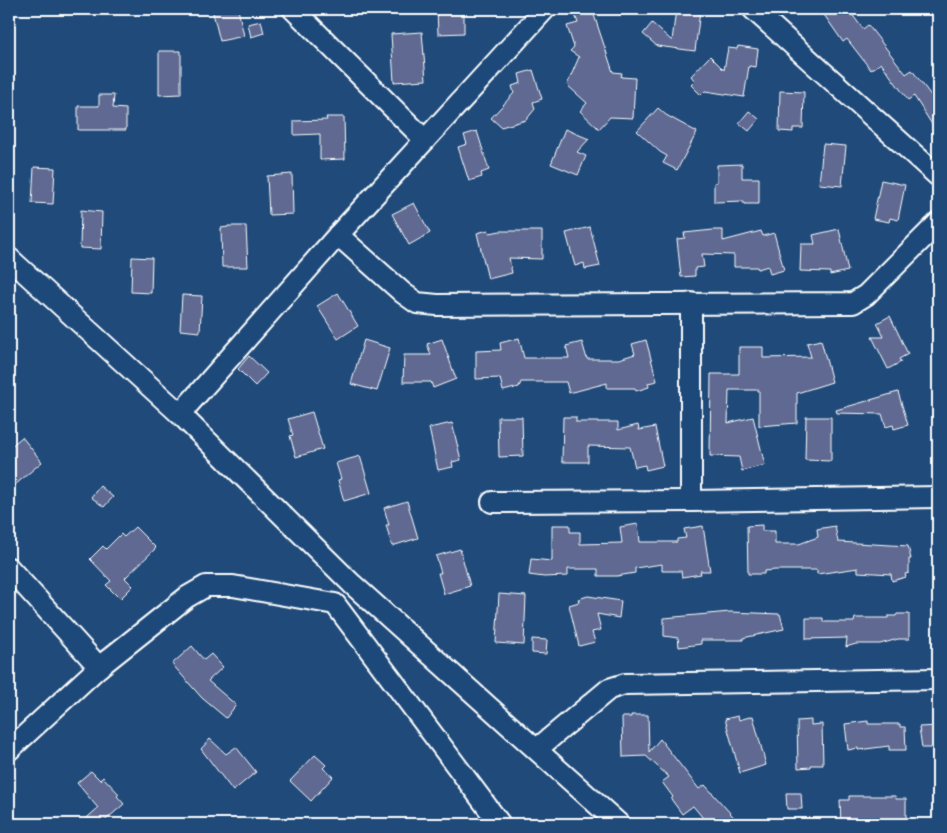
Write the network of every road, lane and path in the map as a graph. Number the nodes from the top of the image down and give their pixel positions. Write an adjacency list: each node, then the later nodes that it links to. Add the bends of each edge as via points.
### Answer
1 (293, 9): 4 (street)
2 (545, 9): 4 (street)
3 (752, 9): 5 (street)
4 (425, 140): 7 (street)
5 (938, 176)
6 (938, 223): 9 (street, via 866,295 853,303)
7 (338, 235): 9 (street, via 417,303); 10 (street)
8 (9, 258): 10 (street)
9 (691, 303): 12 (street)
10 (180, 414): 15 (street)
11 (938, 497): 12 (street)
12 (690, 501): 13 (street)
13 (492, 502)
14 (9, 568): 17 (street)
15 (352, 584): 16 (street); 19 (street)
16 (335, 604): 17 (street, via 234,586 206,586 187,597); 21 (street)
17 (99, 667): 20 (street)
18 (938, 679): 19 (street, via 625,684 609,690)
19 (538, 749): 22 (street)
20 (9, 750)
21 (500, 824)
22 (620, 824)

